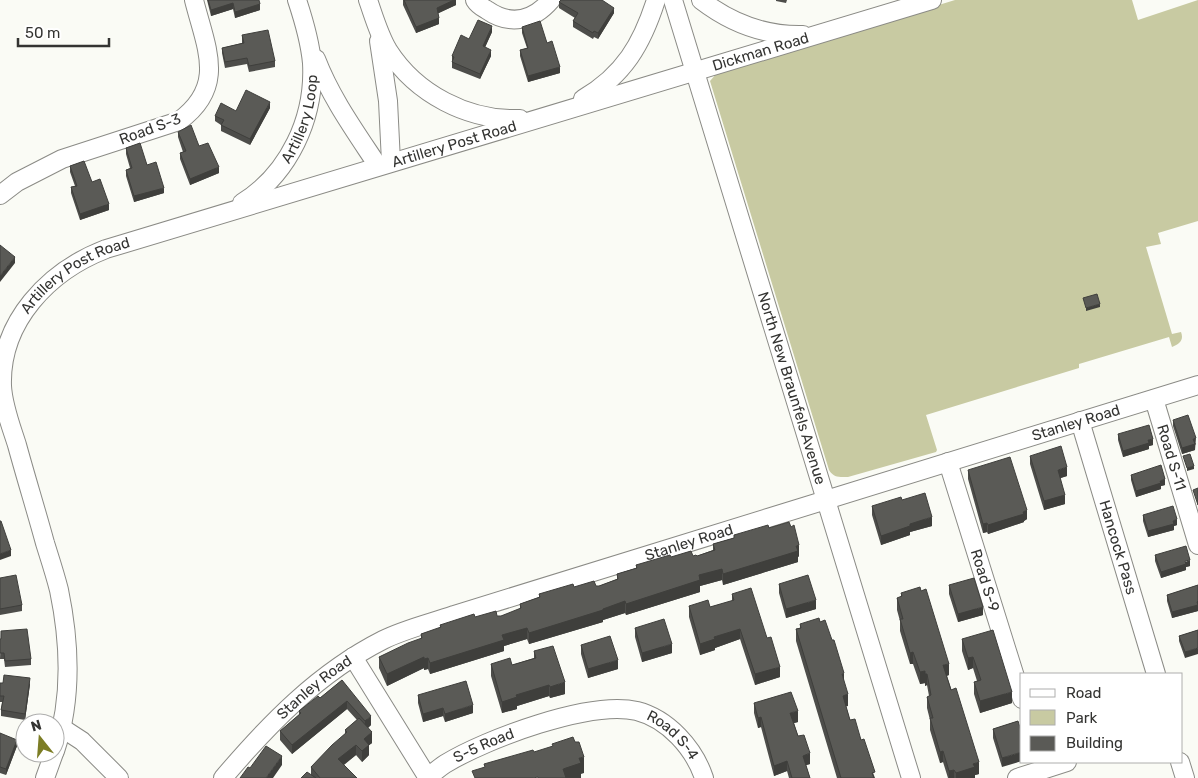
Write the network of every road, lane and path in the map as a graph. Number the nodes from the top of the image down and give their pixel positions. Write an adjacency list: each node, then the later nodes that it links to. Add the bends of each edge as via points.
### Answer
1 (194, 0): 17 (street, Road S-3, via 210,67 206,91 194,110 179,121 62,159)
2 (297, 0): 12 (street, Artillery Loop)
3 (368, 0): 10 (street)
4 (475, 0): 5 (street, via 498,18 518,20 536,14)
5 (551, 0)
6 (656, 0): 14 (street, Artillery Post Road, via 648,25 626,64 605,85)
7 (674, 0): 13 (street, North New Braunfels Avenue)
8 (701, 0): 11 (street, Dickman Road, via 735,21 764,31 795,35)
9 (932, 0): 11 (street, Dickman Road)
10 (378, 30): 15 (street, via 407,74 448,103 485,116); 16 (street, via 388,101)
11 (826, 32): 13 (street, Dickman Road)
12 (308, 39): 16 (street, via 324,81 341,112); 18 (street, Artillery Loop, via 312,78 303,126 291,152 272,178)
13 (696, 72): 14 (street, Artillery Post Road); 24 (street, North New Braunfels Avenue)
14 (564, 110): 15 (street, Artillery Post Road)
15 (540, 118): 16 (street, Artillery Post Road)
16 (384, 164): 18 (street, Artillery Post Road)
17 (0, 194)
18 (229, 212): 22 (street, Artillery Post Road, via 91,255 62,271 42,288 19,316 3,353)
19 (1198, 385): 20 (street, Stanley Road)
20 (1154, 398): 21 (street, Stanley Road); 25 (street, Road S-11)
21 (1080, 421): 23 (street, Stanley Road); 27 (street, Hancock Pass)
22 (6, 430): 30 (street, Artillery Post Road, via 59,590 68,664)
23 (948, 462): 24 (street, Stanley Road); 28 (street, Road S-9)
24 (826, 501): 26 (street, Stanley Road, via 414,628); 41 (street, North New Braunfels Avenue)
25 (1198, 545)
26 (353, 658): 38 (street, Stanley Road, via 284,710); 39 (street, S-5 Road)
27 (1156, 673)
28 (1020, 693)
29 (626, 709): 39 (street, S-5 Road, via 581,713 488,742 443,765); 40 (street, Road S-4, via 652,716 680,738 696,758)
30 (64, 713)
31 (65, 730): 37 (street, via 82,741)
32 (51, 763): 36 (street, Artillery Post Road)
33 (1061, 763): 35 (street)
34 (1180, 763): 43 (street)
35 (1043, 766): 42 (street)
36 (45, 778)
37 (119, 778)
38 (223, 778)
39 (428, 778)
40 (704, 778)
41 (911, 778)
42 (1017, 778)
43 (1185, 778)

